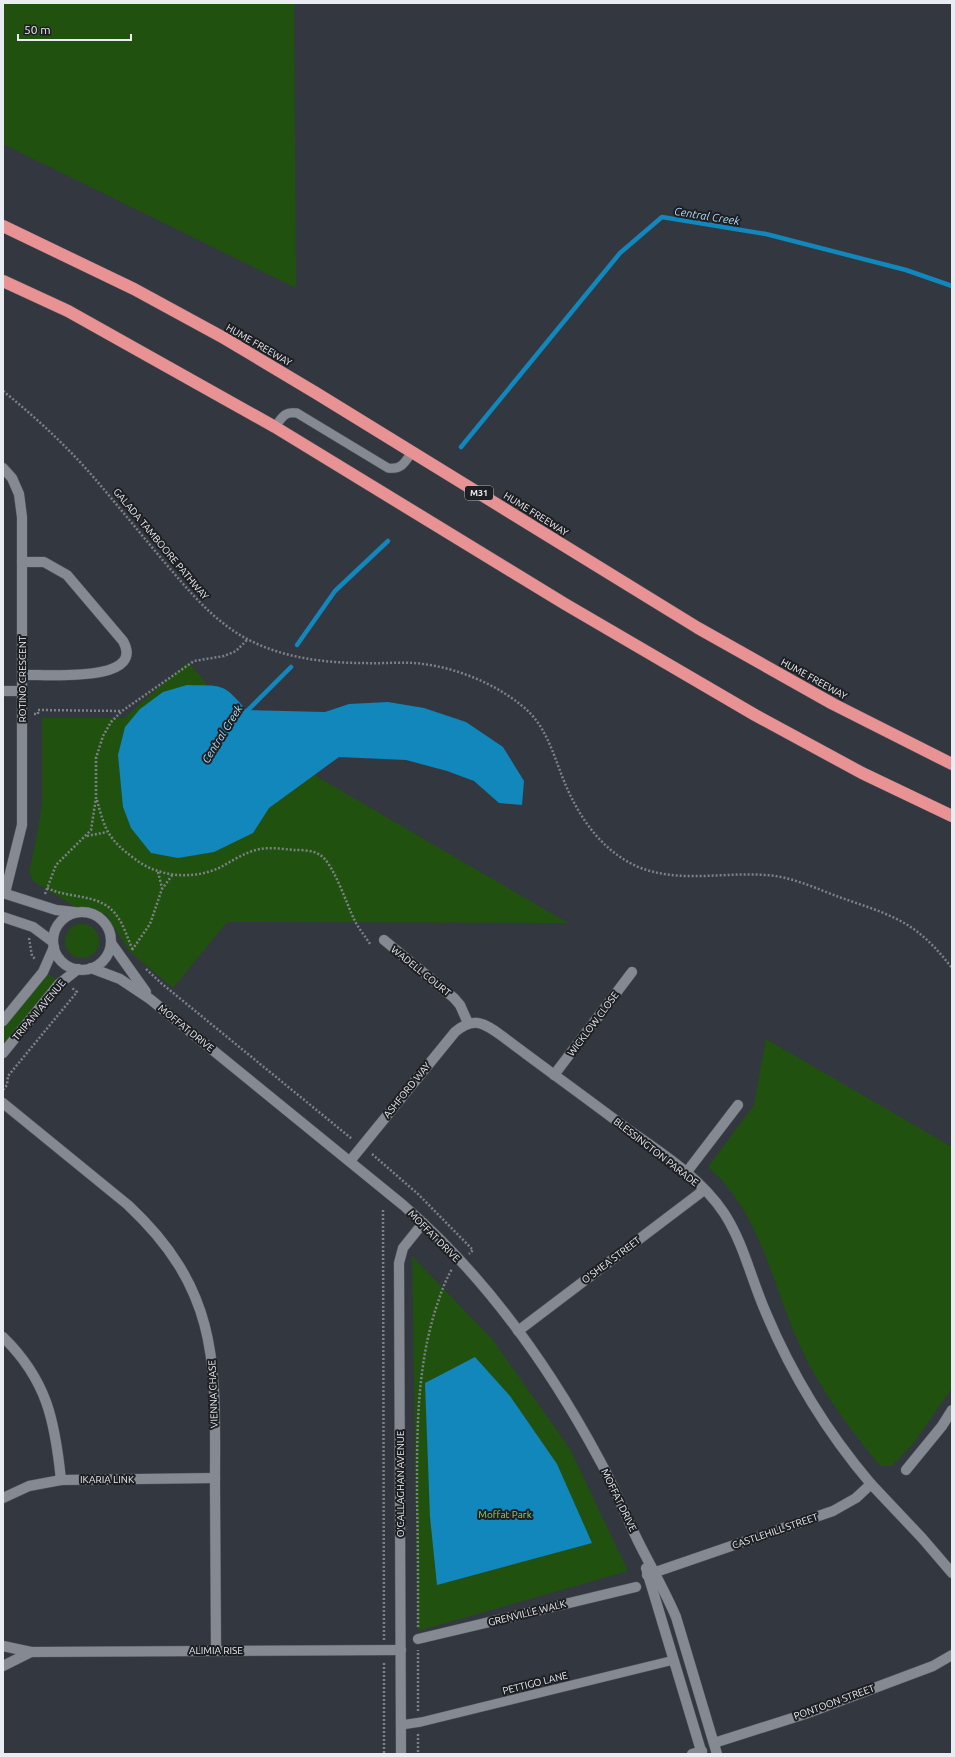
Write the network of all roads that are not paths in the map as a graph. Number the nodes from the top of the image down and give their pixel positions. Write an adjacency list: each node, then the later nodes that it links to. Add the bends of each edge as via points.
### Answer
1 (3, 226): 4 (highway, HUME FREEWAY / M31, via 134,289 224,338)
2 (3, 281): 3 (highway, via 68,311)
3 (274, 426): 4 (lane, via 285,414 298,413 388,468 402,466); 11 (highway, via 565,604 755,715 862,773)
4 (412, 452): 10 (highway, HUME FREEWAY / M31, via 698,628 833,704)
5 (3, 468): 6 (street, ROTINO CRESCENT, via 12,478 19,494)
6 (22, 562): 7 (street, ROTINO CRESCENT); 7 (street, via 44,562 67,575 123,640 128,653 118,668 100,673)
7 (22, 675): 9 (street, ROTINO CRESCENT)
8 (3, 691): 9 (street)
9 (22, 691): 12 (street, ROTINO CRESCENT, via 22,825)
10 (952, 764)
11 (952, 816)
12 (4, 893): 13 (street, via 56,910)
13 (75, 912): 16 (street, via 59,923 54,932); 17 (street, via 89,913 101,919 111,934)
14 (3, 917): 16 (street, via 32,927)
15 (384, 940): 23 (street, WADELL COURT, via 454,998)
16 (54, 944): 19 (street, via 62,962); 22 (street, TRIPANI AVENUE, via 46,967)
17 (111, 944): 18 (street, via 105,959); 21 (street, MOFFAT DRIVE)
18 (91, 968): 19 (street); 21 (street, MOFFAT DRIVE, via 120,979)
19 (78, 970): 24 (street, TRIPANI AVENUE, via 63,980)
20 (632, 972): 25 (street, WICKLOW CLOSE)
21 (150, 999): 28 (street, MOFFAT DRIVE)
22 (3, 1021)
23 (468, 1023): 25 (street, BLESSINGTON PARADE, via 482,1023 488,1026); 28 (street, ASHFORD WAY, via 455,1032)
24 (3, 1053)
25 (554, 1075): 29 (street, BLESSINGTON PARADE)
26 (3, 1102): 36 (street, VIENNA CHASE, via 148,1223 183,1270 196,1297 210,1346 215,1398)
27 (738, 1105): 29 (street)
28 (350, 1161): 31 (street, MOFFAT DRIVE)
29 (686, 1173): 30 (street, BLESSINGTON PARADE)
30 (704, 1190): 32 (street, O'SHEA STREET); 38 (street, BLESSINGTON PARADE, via 734,1229 744,1250 763,1308 798,1381 820,1418)
31 (423, 1223): 32 (street, MOFFAT DRIVE, via 461,1262); 46 (street, O'CALLAGHAN AVENUE, via 403,1248 399,1263)
32 (518, 1331): 41 (street, MOFFAT DRIVE, via 595,1452)
33 (3, 1337): 37 (street, via 22,1358 43,1392 54,1426)
34 (952, 1410): 35 (street)
35 (906, 1470)
36 (215, 1478): 37 (street, IKARIA LINK); 45 (street, VIENNA CHASE)
37 (61, 1480): 39 (street, IKARIA LINK, via 29,1486)
38 (871, 1484): 40 (street); 41 (street, CASTLEHILL STREET, via 856,1498 832,1511)
39 (3, 1498)
40 (952, 1573)
41 (651, 1574): 49 (street, MOFFAT DRIVE); 52 (street, MOFFAT DRIVE, via 676,1617)
42 (636, 1587): 43 (street, GRENVILLE WALK)
43 (418, 1639)
44 (3, 1646): 47 (street, ALIMIA RISE)
45 (216, 1650): 46 (street, ALIMIA RISE); 47 (street, ALIMIA RISE)
46 (401, 1650): 51 (street, O'CALLAGHAN AVENUE)
47 (31, 1652): 50 (street, ALIMIA RISE)
48 (952, 1655): 52 (street, PONTOON STREET, via 933,1666 805,1714)
49 (674, 1660): 51 (lane, PETTIGO LANE); 53 (street, MOFFAT DRIVE)
50 (3, 1666)
51 (401, 1725): 54 (street, O'CALLAGHAN AVENUE)
52 (714, 1743): 55 (street, MOFFAT DRIVE)
53 (699, 1753)
54 (401, 1754)
55 (717, 1754)

